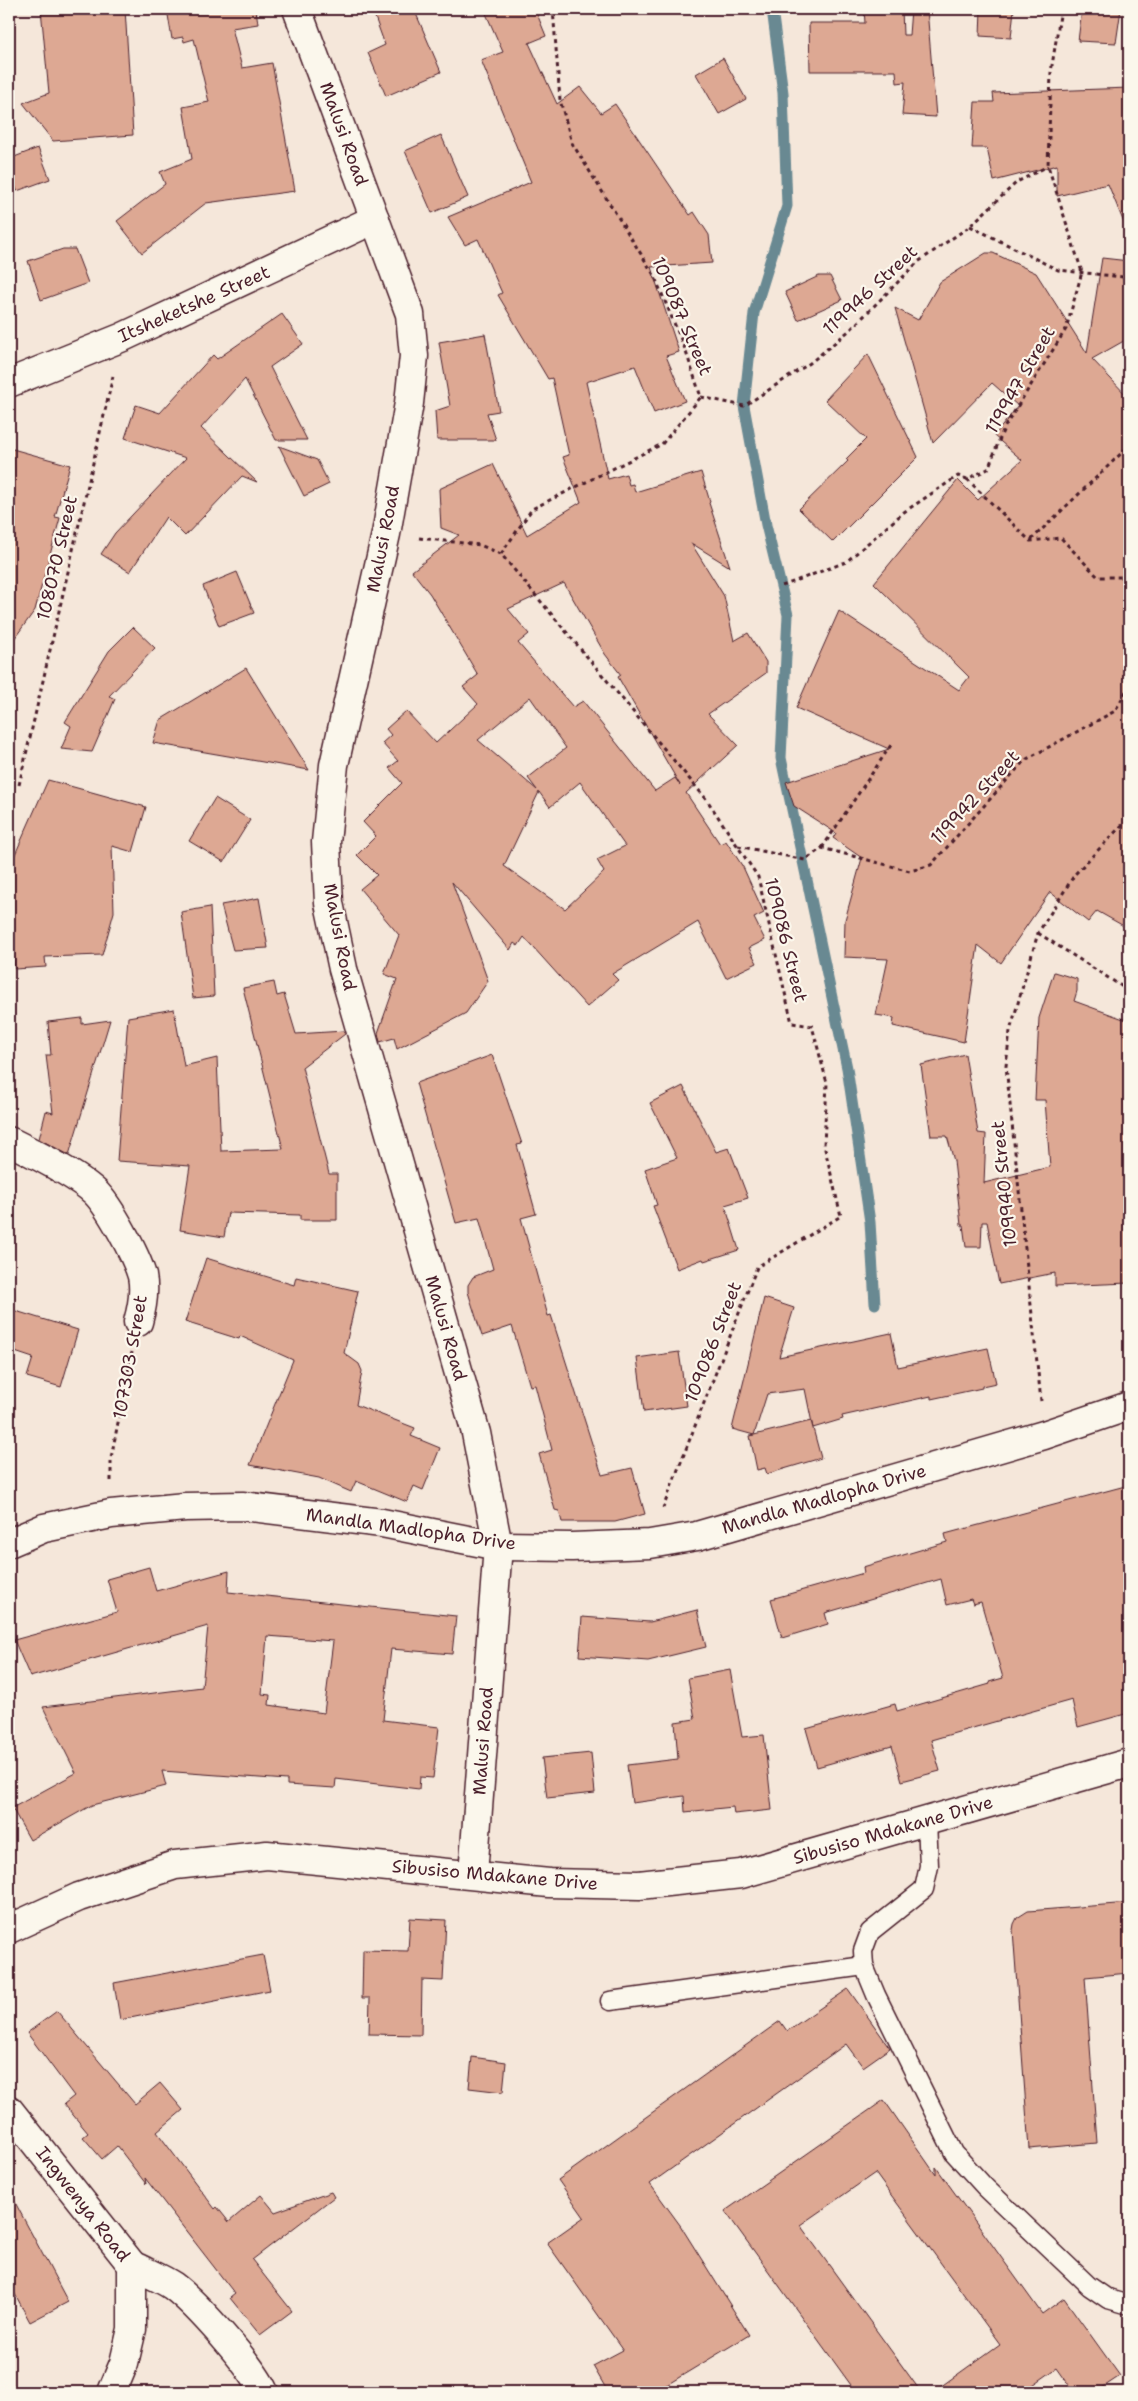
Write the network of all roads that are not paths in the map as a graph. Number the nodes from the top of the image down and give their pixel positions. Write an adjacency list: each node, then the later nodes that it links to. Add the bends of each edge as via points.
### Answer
1 (297, 9): 2 (street, Malusi Road)
2 (376, 219): 3 (street, Itsheketshe Street, via 123,337); 8 (street, Malusi Road, via 410,314 414,356 386,534 334,765 326,842 329,903 343,969 476,1433)
3 (9, 382)
4 (9, 1141): 5 (street, 107303 Street, via 83,1183 103,1202 142,1276 142,1309)
5 (138, 1322)
6 (1129, 1406): 8 (street, Mandla Madlopha Drive, via 1044,1435 697,1536 650,1544)
7 (9, 1543): 8 (street, Mandla Madlopha Drive, via 44,1528 111,1514 242,1506 382,1523)
8 (498, 1546): 11 (street, Malusi Road)
9 (1129, 1763): 10 (street, Sibusiso Mdakane Drive)
10 (927, 1821): 11 (street, Sibusiso Mdakane Drive, via 741,1874 639,1885 549,1883); 13 (lane, via 929,1866 924,1889 870,1932 863,1951)
11 (473, 1874): 12 (street, Sibusiso Mdakane Drive, via 266,1855 175,1865 79,1897)
12 (9, 1929)
13 (864, 1966): 14 (lane); 17 (lane, via 954,2153 985,2187 1090,2286 1108,2299)
14 (610, 2001)
15 (9, 2110): 16 (street, Ingwenya Road)
16 (132, 2264): 18 (street, Ingwenya Road, via 132,2330 124,2363); 19 (street, via 173,2286 234,2349)
17 (1129, 2305)
18 (112, 2392)
19 (264, 2392)

